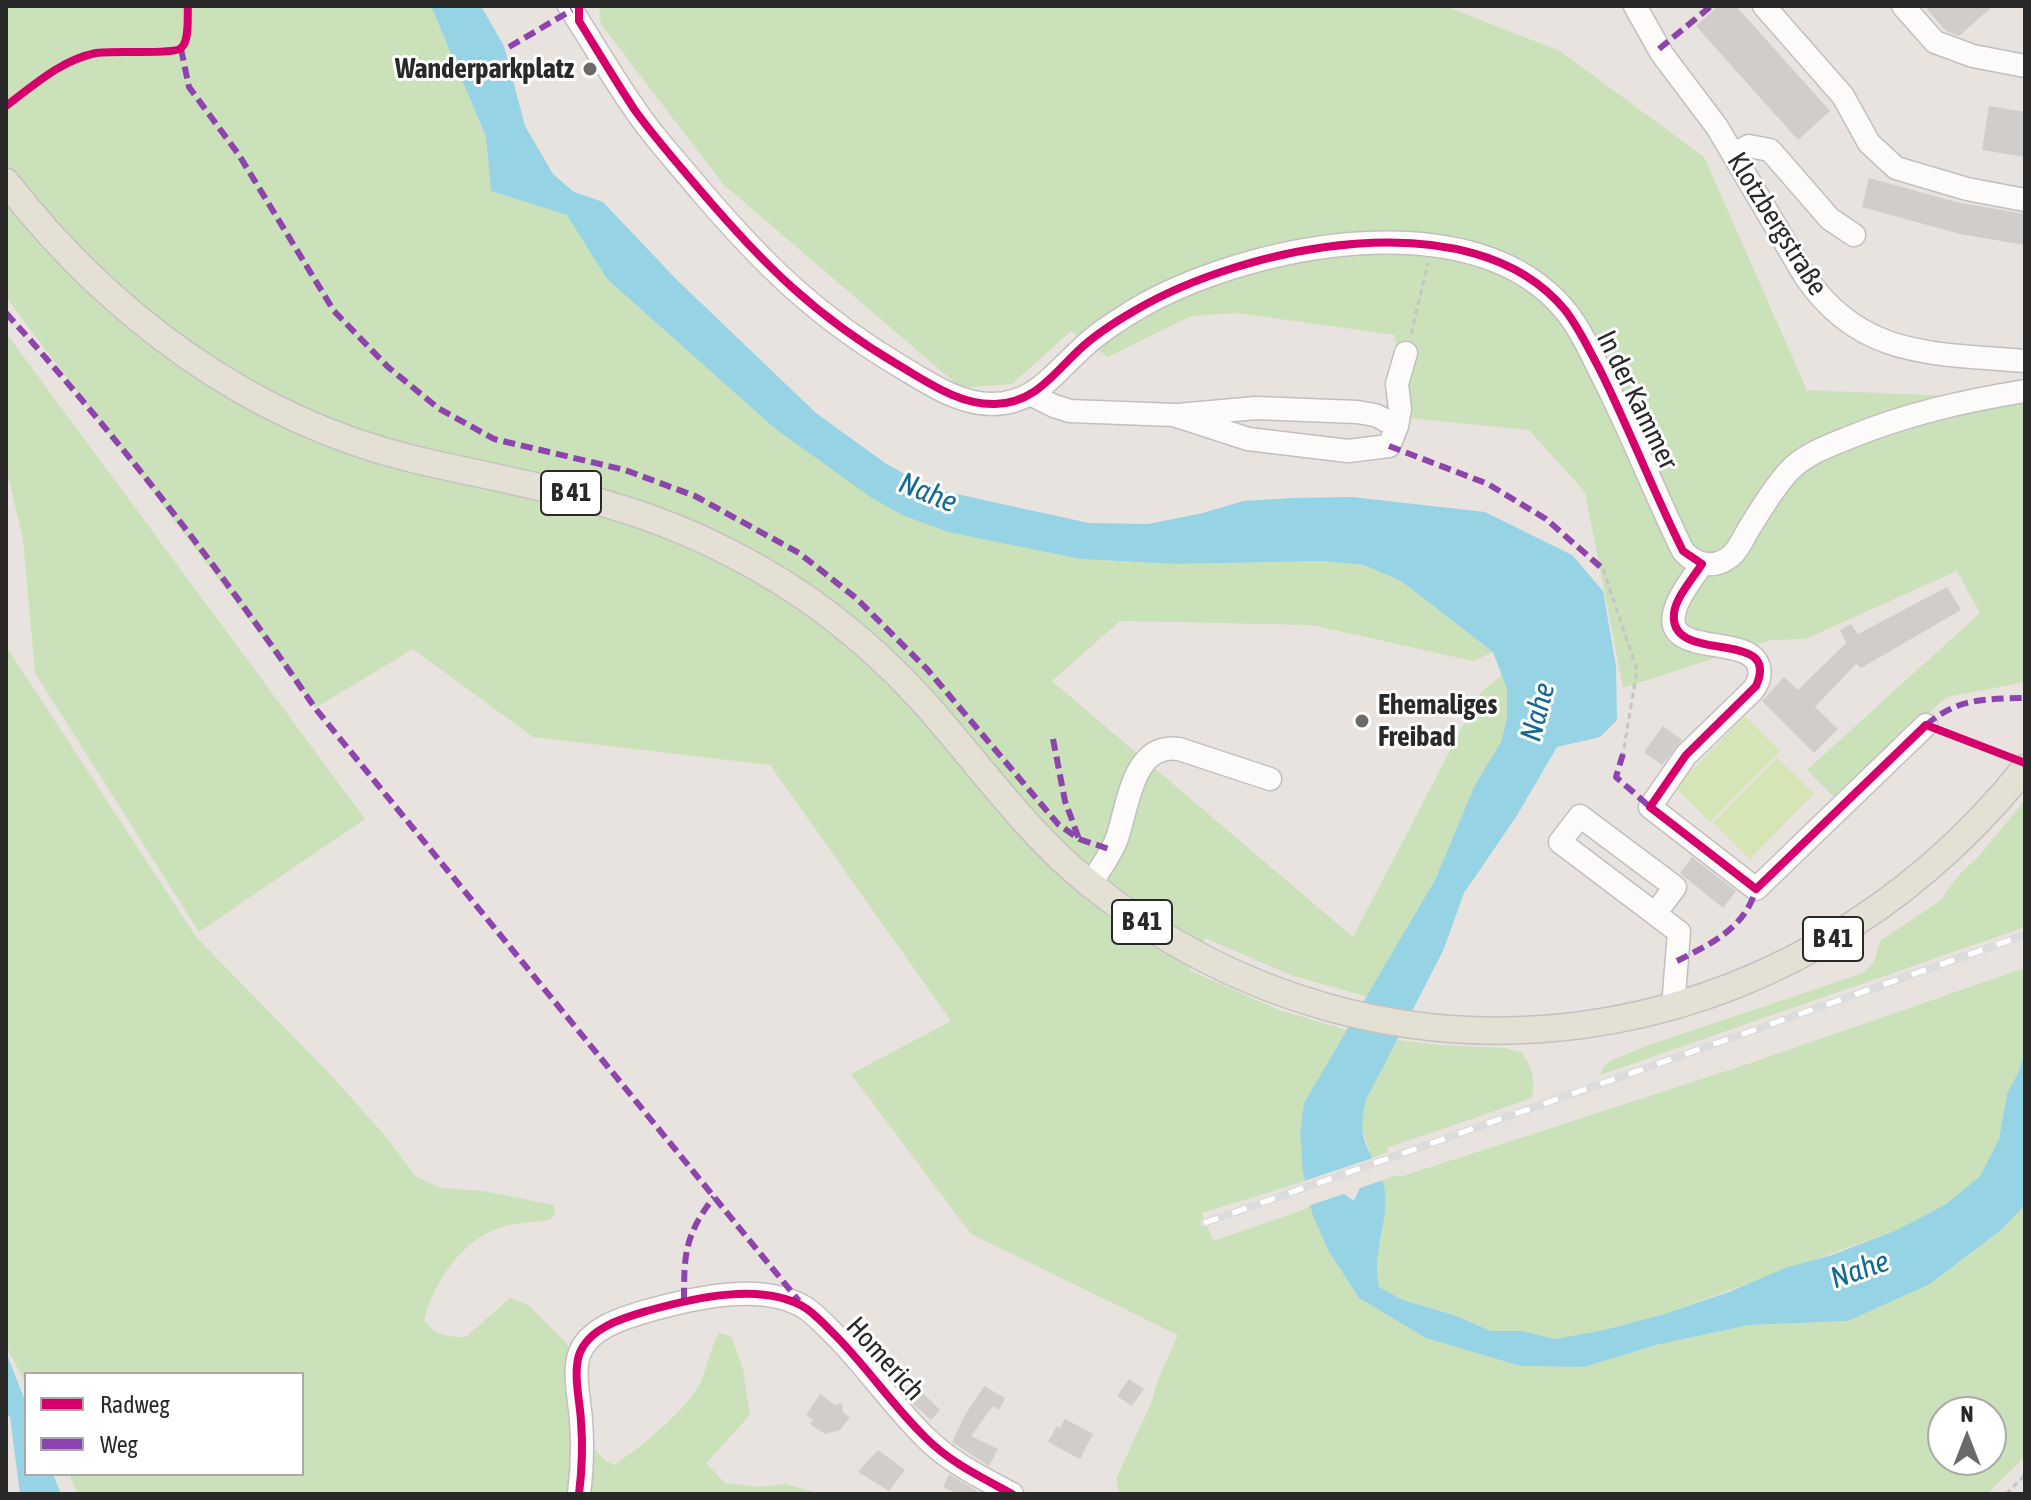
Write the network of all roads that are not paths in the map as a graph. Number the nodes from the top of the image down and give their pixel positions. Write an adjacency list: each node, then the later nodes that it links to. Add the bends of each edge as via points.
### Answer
1 (569, 6): 13 (street, via 636,111 680,167 751,248 825,317 862,344 967,401 995,404)
2 (1635, 6): 6 (street, Klotzbergstraße)
3 (1764, 6): 8 (street, via 1843,96 1869,143 1896,168)
4 (1903, 6): 5 (street, via 1935,42)
5 (2025, 66)
6 (1733, 154): 9 (street, via 1749,146 1770,150 1830,219); 11 (street, Klotzbergstraße, via 1819,296 1862,333 1913,350)
7 (6, 182): 20 (main road, B 41, via 37,221 138,319 202,366 274,408 378,449 636,512 713,543 779,580 897,674 1033,831)
8 (2025, 200)
9 (1854, 235)
10 (1406, 353): 15 (street, via 1397,384)
11 (2025, 361)
12 (2025, 391): 16 (street, via 1920,413 1808,456 1773,492 1731,556)
13 (1032, 395): 14 (street, via 1070,411); 16 (street, In der Kammer, via 1107,327 1200,279 1266,258 1366,244 1471,251 1508,264 1567,312 1611,393 1683,551)
14 (1174, 415): 15 (street, via 1256,408 1357,412); 15 (street, via 1248,439 1348,451 1389,446)
15 (1397, 426)
16 (1702, 564): 17 (street, via 1677,604 1678,630 1693,642 1747,652 1759,665 1759,679 1686,755 1650,807 1756,889)
17 (1926, 725)
18 (2025, 768): 22 (main road, B 41, via 1949,850 1859,923 1769,972)
19 (1270, 779): 20 (street, via 1179,749 1151,756 1137,772 1112,850)
20 (1090, 884): 22 (main road, B 41, via 1197,954 1285,993 1353,1013 1429,1026 1506,1030 1576,1026)
21 (1655, 914): 21 (street, via 1560,842 1580,816 1675,887); 22 (street, via 1679,932)
22 (1673, 1007)
23 (579, 1494): 24 (street, Homerich, via 577,1366 586,1341 635,1314 684,1300 737,1294 793,1302 808,1310 861,1362 923,1436 943,1454)
24 (1012, 1494)

